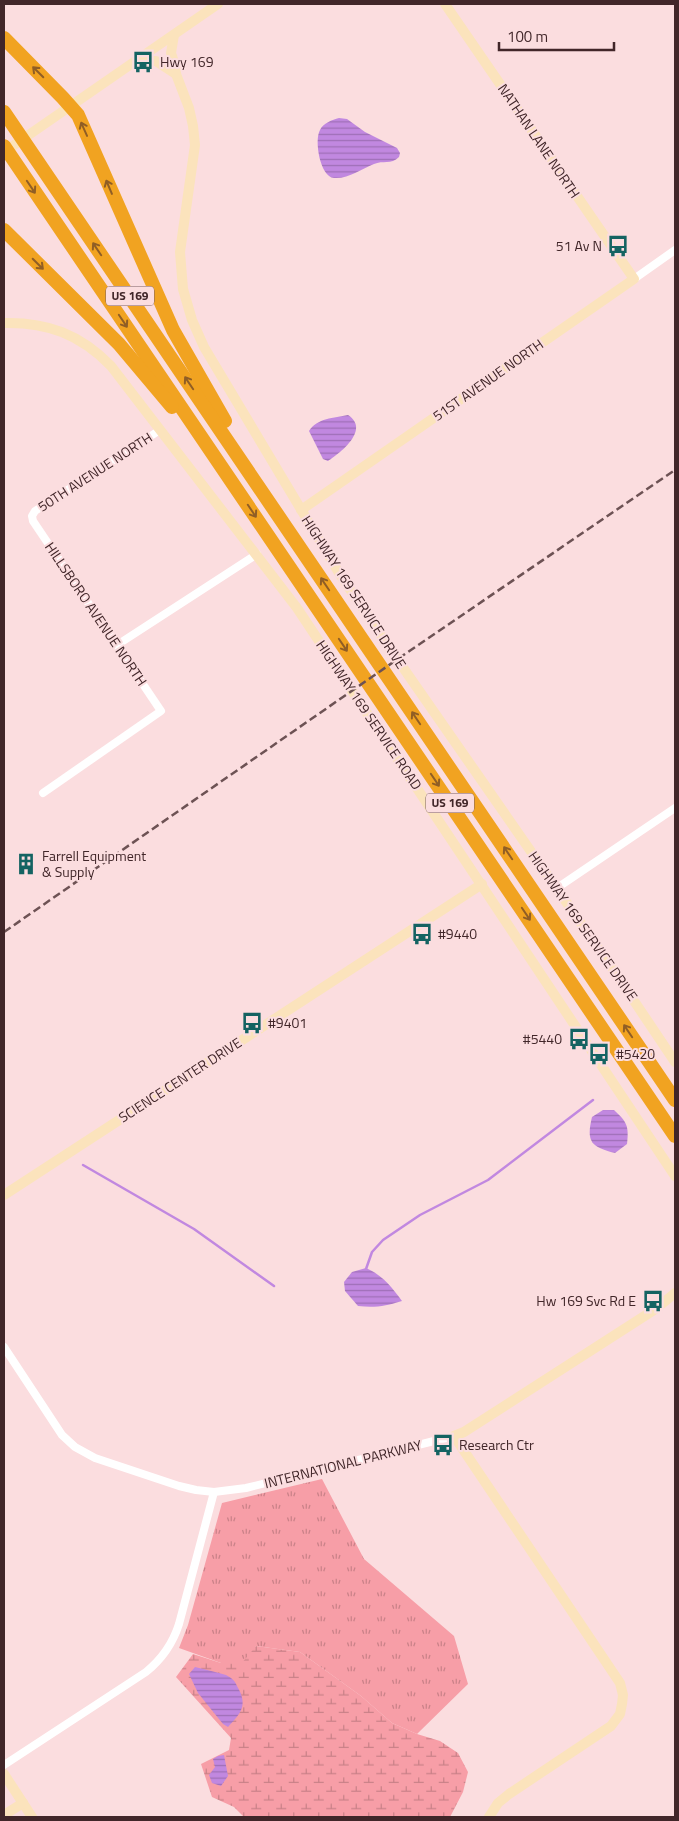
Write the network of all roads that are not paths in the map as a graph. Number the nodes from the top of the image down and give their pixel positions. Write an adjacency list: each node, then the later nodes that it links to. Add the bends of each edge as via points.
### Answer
1 (218, 4): 3 (street)
2 (445, 4): 13 (street, NATHAN LANE NORTH)
3 (174, 35): 5 (street); 6 (street, HIGHWAY 169 SERVICE DRIVE, via 172,53)
4 (4, 38): 7 (highway, one-way to 4)
5 (136, 61): 6 (street, via 156,61); 7 (street)
6 (176, 74): 18 (street, HIGHWAY 169 SERVICE DRIVE, via 189,108 195,145 180,252 183,289 204,347)
7 (71, 106): 10 (street); 17 (highway, one-way to 7, via 242,451 173,330 78,115)
8 (4, 112): 17 (highway, US 169, one-way to 8)
9 (4, 146): 16 (highway, US 169, one-way to 16)
10 (4, 152)
11 (4, 230): 16 (highway, one-way to 16, via 119,344)
12 (675, 250): 13 (street, 51ST AVENUE NORTH)
13 (634, 279): 18 (street, 51ST AVENUE NORTH)
14 (4, 323): 15 (street, HIGHWAY 169 SERVICE ROAD, via 45,326 86,343 111,366)
15 (160, 430): 19 (street, 50TH AVENUE NORTH); 20 (street, HIGHWAY 169 SERVICE ROAD)
16 (224, 471): 28 (highway, US 169, one-way to 28)
17 (255, 481): 27 (highway, US 169, one-way to 17)
18 (301, 510): 25 (street, HIGHWAY 169 SERVICE DRIVE, via 395,656)
19 (32, 516): 21 (street, HILLSBORO AVENUE NORTH)
20 (257, 554): 21 (street); 24 (street, HIGHWAY 169 SERVICE ROAD, via 297,608)
21 (117, 645): 22 (street, HILLSBORO AVENUE NORTH, via 161,711)
22 (43, 793)
23 (675, 808): 25 (street)
24 (482, 884): 29 (street, HIGHWAY 169 SERVICE ROAD); 30 (street, SCIENCE CENTER DRIVE)
25 (557, 888): 26 (street, HIGHWAY 169 SERVICE DRIVE)
26 (675, 1062)
27 (675, 1100)
28 (675, 1136)
29 (675, 1176)
30 (4, 1195)
31 (675, 1293): 33 (street, via 657,1308)
32 (4, 1347): 34 (street, INTERNATIONAL PARKWAY, via 62,1435 75,1446 96,1458 179,1486)
33 (454, 1436): 34 (street, INTERNATIONAL PARKWAY, via 246,1488); 40 (street, via 582,1625 624,1694 620,1714 611,1726 509,1794)
34 (214, 1492): 35 (street, via 180,1624 165,1653 146,1672)
35 (4, 1765)
36 (4, 1774): 37 (street)
37 (23, 1803): 38 (street); 39 (street)
38 (4, 1815)
39 (32, 1817)
40 (489, 1817)

